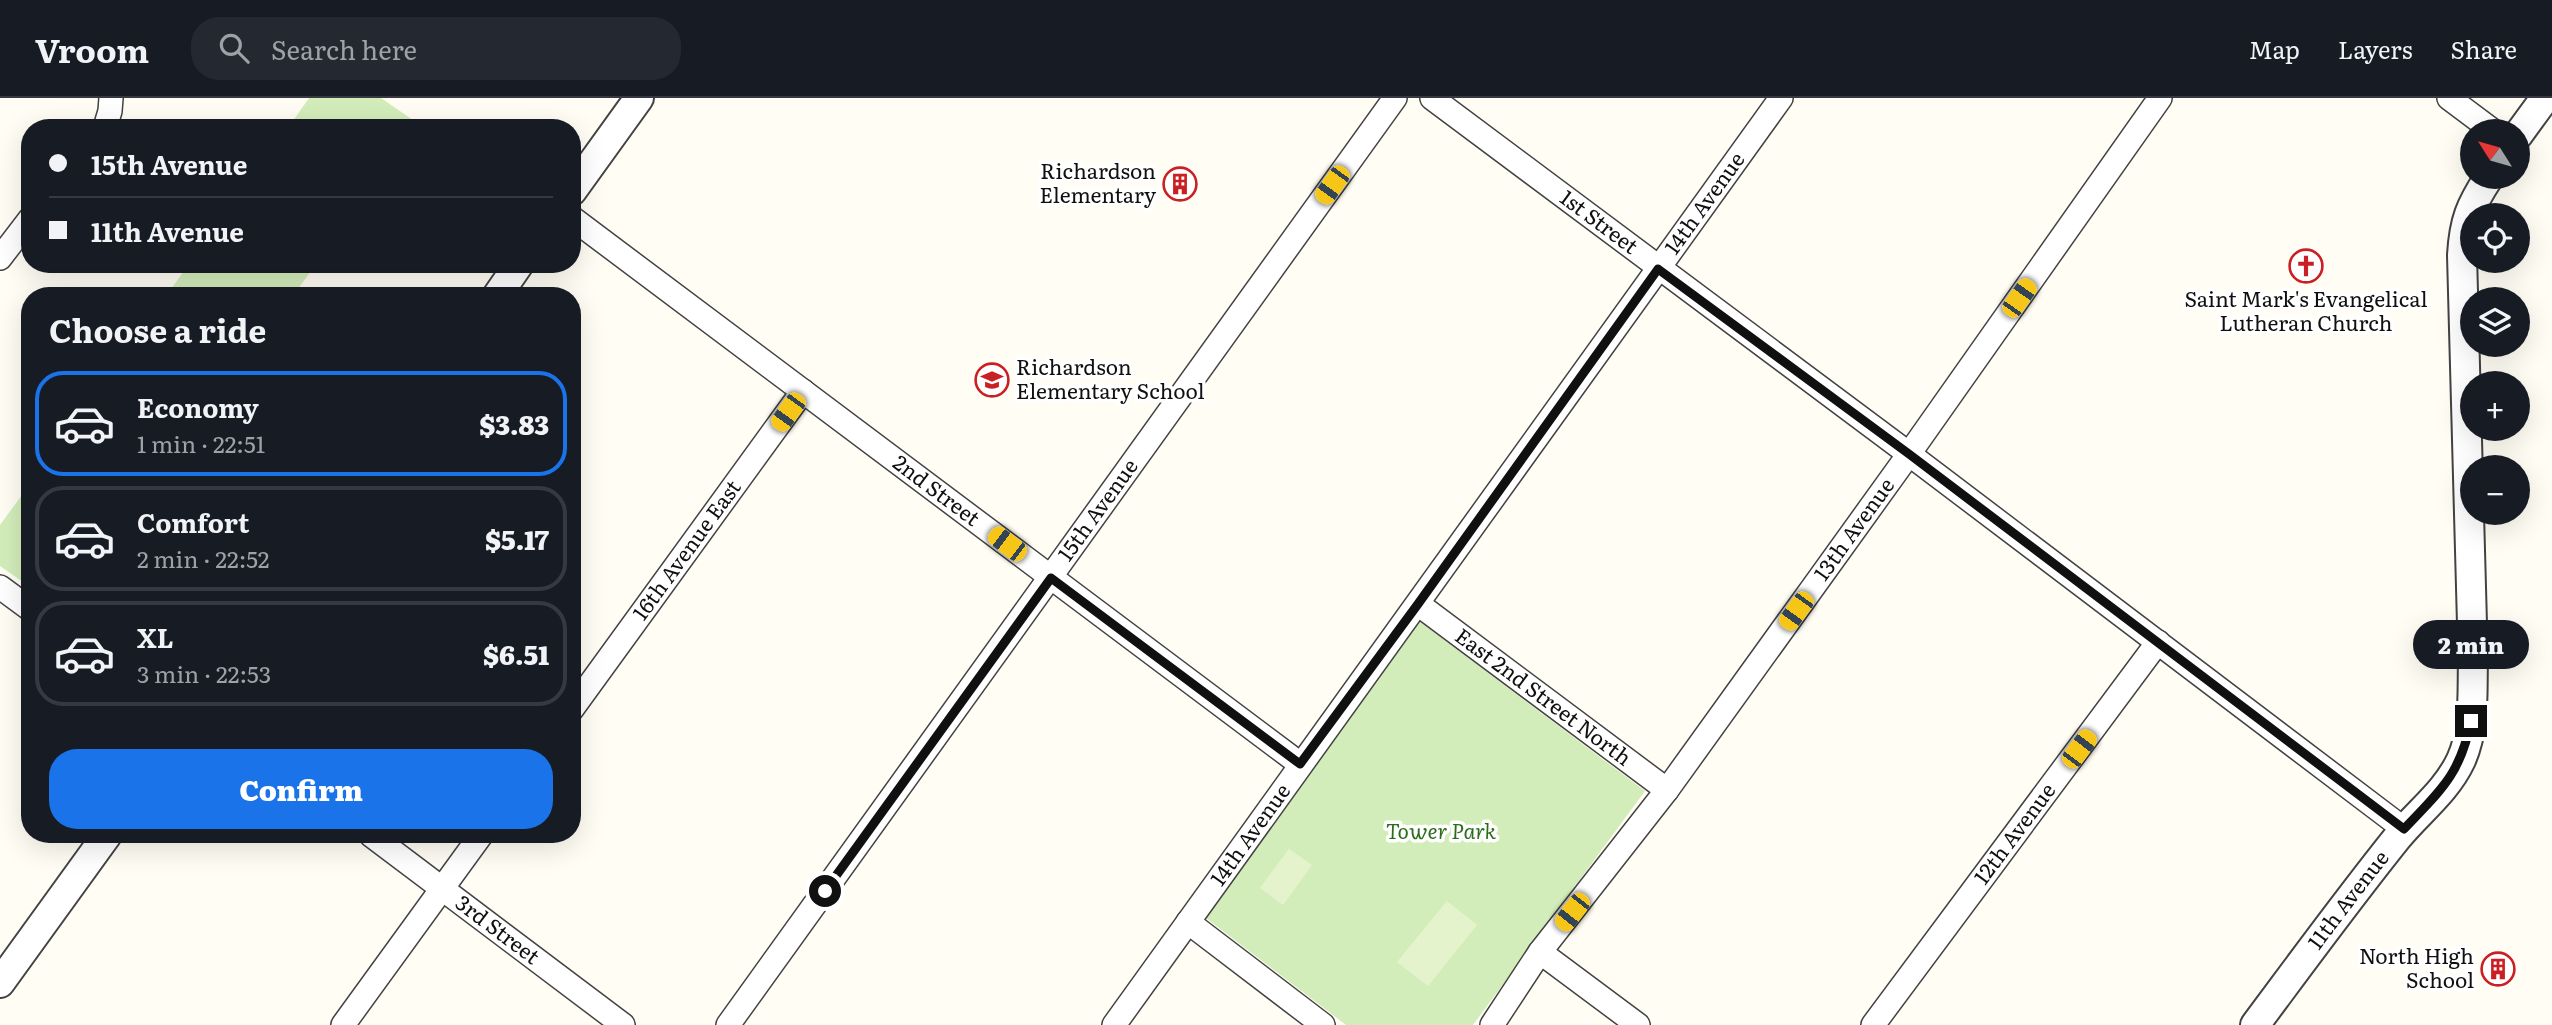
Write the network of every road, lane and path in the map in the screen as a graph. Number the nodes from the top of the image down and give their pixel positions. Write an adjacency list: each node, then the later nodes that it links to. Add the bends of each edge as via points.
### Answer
1 (111, 98): 9 (street)
2 (639, 98): 12 (street)
3 (1395, 98): 20 (street, 15th Avenue)
4 (1432, 98): 17 (street, 1st Street)
5 (1781, 98): 17 (street, 14th Avenue)
6 (2160, 98): 19 (street, 13th Avenue)
7 (2449, 98): 10 (street)
8 (2545, 98): 11 (street)
9 (108, 119)
10 (2477, 119)
11 (2530, 119)
12 (581, 179)
13 (2481, 189): 28 (street, 11th Avenue, via 2466,218 2462,256 2471,721 2462,758 2445,787)
14 (581, 225): 18 (street, 2nd Street)
15 (21, 231): 16 (street)
16 (0, 258)
17 (1658, 269): 19 (street, 1st Street); 23 (street, 14th Avenue)
18 (803, 391): 20 (street, 2nd Street); 25 (street, 16th Avenue East)
19 (1909, 454): 24 (street, 1st Street); 27 (street, 13th Avenue)
20 (1051, 578): 26 (street, 2nd Street); 38 (street, 15th Avenue)
21 (0, 587): 22 (street)
22 (21, 602)
23 (1418, 604): 26 (street, 14th Avenue); 27 (street, East 2nd Street North)
24 (2158, 642): 28 (street, 1st Street); 43 (street, 12th Avenue)
25 (581, 697)
26 (1300, 764): 33 (street, 14th Avenue)
27 (1667, 790): 34 (street, 13th Avenue)
28 (2404, 829): 44 (street, 11th Avenue)
29 (101, 843): 35 (street)
30 (382, 843): 32 (street, 3rd Street)
31 (475, 843): 32 (street)
32 (442, 888): 36 (street); 37 (street, 3rd Street)
33 (1188, 922): 39 (street, 14th Avenue); 40 (street)
34 (1540, 952): 41 (street, 13th Avenue); 42 (street)
35 (0, 983)
36 (343, 1025)
37 (623, 1025)
38 (728, 1025)
39 (1114, 1025)
40 (1323, 1025)
41 (1492, 1025)
42 (1638, 1025)
43 (1873, 1025)
44 (2255, 1025)

